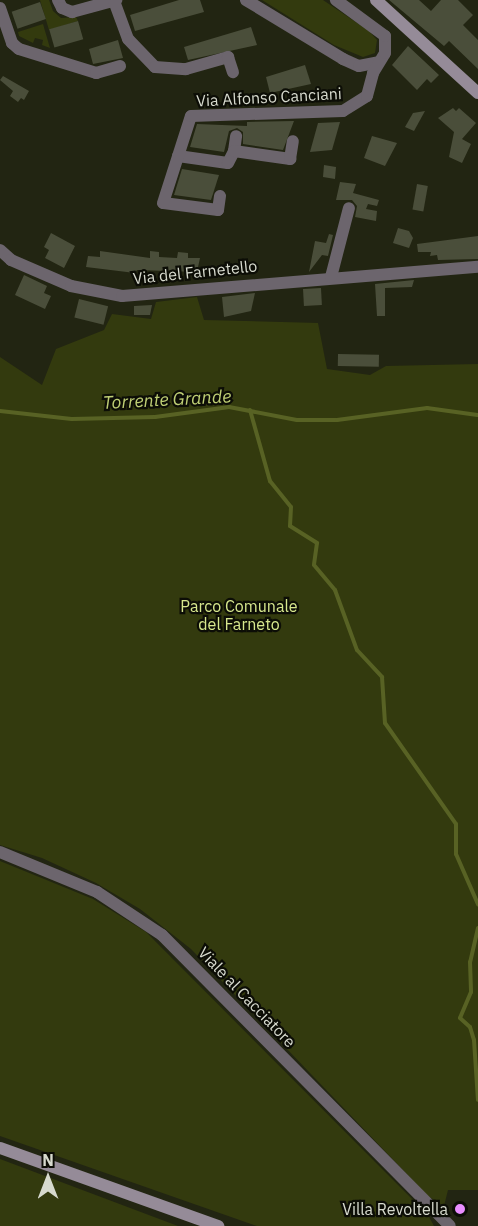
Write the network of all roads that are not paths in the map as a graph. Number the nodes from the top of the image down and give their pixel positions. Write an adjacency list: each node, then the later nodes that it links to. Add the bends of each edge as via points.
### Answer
1 (58, 0): 2 (street, via 62,8 72,12)
2 (115, 0): 9 (street, via 128,39 155,67 186,69 228,57)
3 (246, 0): 7 (street, via 358,66)
4 (336, 0): 7 (street, Via Alfonso Canciani, via 385,36 387,44)
5 (376, 0): 10 (main road)
6 (0, 8): 8 (street, via 12,43 20,49 96,73)
7 (379, 62): 14 (street, Via Alfonso Canciani, via 367,96 352,108 324,113 191,116)
8 (120, 66)
9 (233, 72)
10 (478, 93)
11 (236, 136): 13 (street)
12 (293, 141): 13 (street, via 290,159)
13 (234, 151): 14 (street, via 228,163)
14 (178, 156): 15 (street, Via Alfonso Canciani, via 163,203 218,210)
15 (220, 196)
16 (349, 208): 19 (street)
17 (0, 250): 19 (street, Via del Farnetello, via 11,260 71,286 122,296)
18 (478, 267): 19 (street, Via del Farnetello)
19 (331, 277)
20 (0, 852): 22 (street, Viale al Cacciatore, via 97,892 162,936)
21 (0, 1148): 23 (main road)
22 (436, 1214): 25 (street); 26 (street)
23 (201, 1224): 24 (main road)
24 (218, 1226)
25 (442, 1226)
26 (450, 1226)

